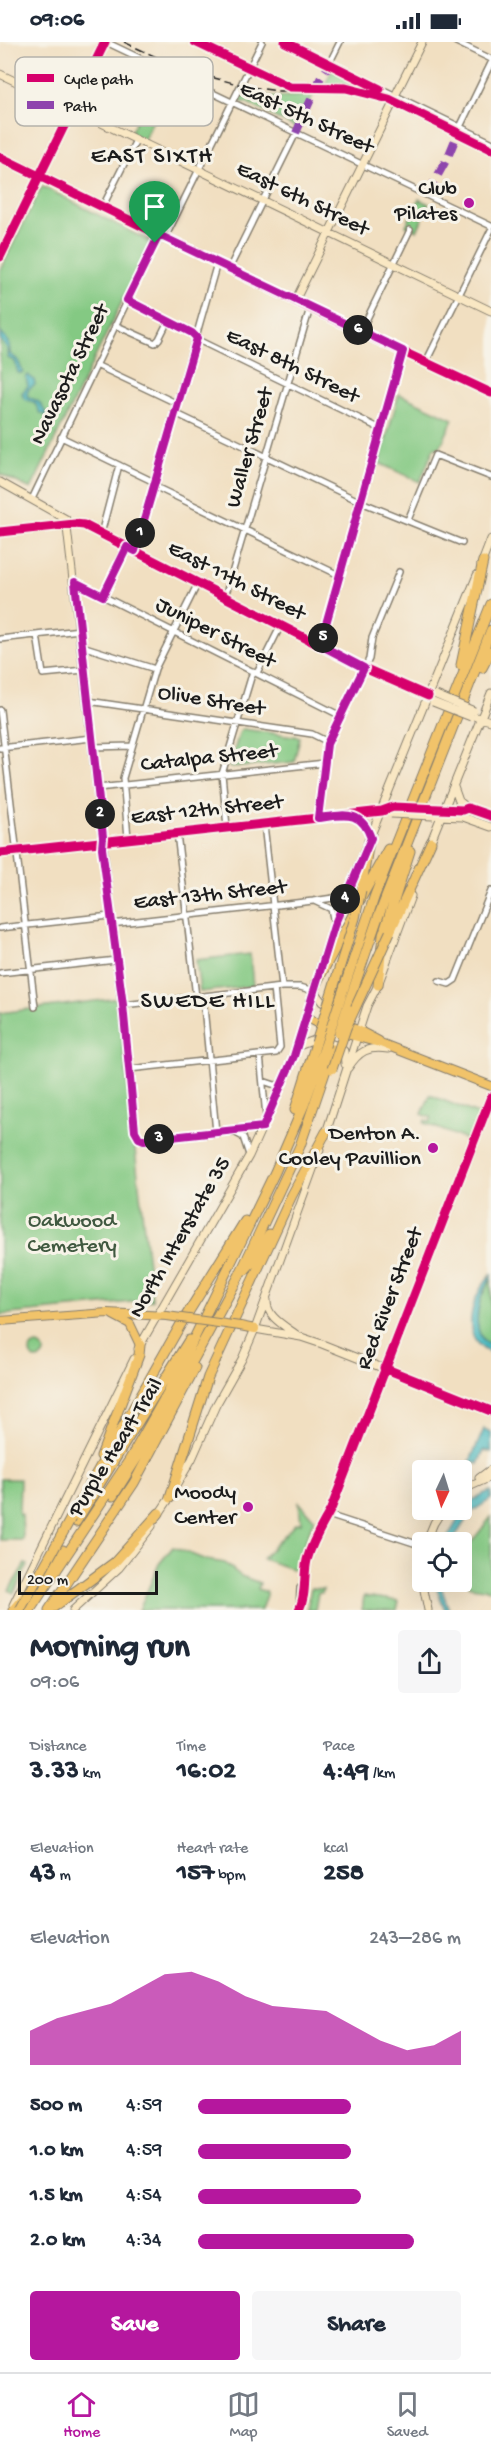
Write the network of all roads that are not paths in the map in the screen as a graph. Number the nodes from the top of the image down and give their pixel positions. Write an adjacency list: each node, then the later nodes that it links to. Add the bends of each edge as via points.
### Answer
1 (105, 42): 7 (main road); 8 (street, East 5th Street)
2 (262, 42): 15 (street, Navasota Street)
3 (285, 42): 10 (street)
4 (340, 42): 10 (street)
5 (422, 42): 14 (main road)
6 (456, 42): 9 (street)
7 (98, 57)
8 (136, 57)
9 (491, 61): 18 (street)
10 (329, 64): 14 (street)
11 (0, 74): 12 (main road, East 6th Street)
12 (15, 81)
13 (213, 94): 15 (street, East 5th Street)
14 (395, 96): 18 (street); 23 (main road, via 397,99)
15 (232, 103): 19 (street, East 5th Street); 24 (street, Navasota Street)
16 (64, 126): 25 (main road)
17 (107, 126): 20 (main road, East 6th Street)
18 (460, 127): 21 (street)
19 (296, 133): 23 (street, East 5th Street); 26 (street)
20 (136, 140): 24 (main road, East 6th Street); 27 (street)
21 (491, 142)
22 (0, 157): 25 (main road)
23 (362, 163): 28 (street, East 5th Street); 30 (main road)
24 (198, 170): 26 (main road, East 6th Street); 31 (street, Navasota Street)
25 (39, 176): 27 (main road); 32 (main road)
26 (262, 201): 30 (main road, East 6th Street); 36 (street)
27 (102, 208): 31 (main road)
28 (491, 228): 37 (street)
29 (411, 230): 35 (street)
30 (329, 233): 35 (main road, East 6th Street); 39 (main road)
31 (162, 237): 34 (main road); 38 (street, Navasota Street)
32 (3, 241): 33 (main road)
33 (0, 257)
34 (217, 263): 36 (main road); 45 (street)
35 (394, 264): 37 (main road, East 6th Street); 44 (street)
36 (229, 269): 39 (main road)
37 (459, 296): 41 (main road, East 6th Street); 47 (street)
38 (127, 300): 42 (street, East 8th Street); 43 (street, Navasota Street)
39 (296, 301): 40 (main road)
40 (310, 308): 44 (main road); 49 (street, Waller Street)
41 (491, 311)
42 (168, 321): 43 (street, via 153,343); 45 (street, East 8th Street)
43 (115, 325): 48 (street, Navasota Street)
44 (361, 331): 46 (main road)
45 (197, 338): 49 (street, East 8th Street); 51 (street)
46 (403, 351): 47 (main road); 53 (street)
47 (426, 362): 50 (main road)
48 (96, 365): 51 (street); 54 (street, Navasota Street)
49 (288, 383): 53 (street, East 8th Street); 55 (street, Waller Street)
50 (491, 393)
51 (178, 404): 52 (street)
52 (175, 413): 55 (street); 59 (street)
53 (381, 429): 61 (street)
54 (61, 437): 56 (street); 60 (street, Navasota Street)
55 (267, 458): 61 (street); 64 (street, Waller Street)
56 (119, 465): 59 (street); 66 (street)
57 (491, 477): 62 (street, via 435,454)
58 (0, 482): 60 (main road, East 11th Street)
59 (154, 482): 64 (street, via 158,488); 70 (street)
60 (32, 499): 63 (main road, East 11th Street, via 63,515)
61 (361, 502): 62 (street); 73 (street)
62 (408, 520): 68 (street)
63 (68, 525): 65 (main road); 66 (main road, East 11th Street, via 81,524); 74 (main road)
64 (246, 530): 73 (street); 77 (street, Waller Street)
65 (0, 532)
66 (101, 534): 69 (main road, East 11th Street)
67 (491, 539): 71 (main road, North Interstate 35)
68 (462, 543)
69 (127, 547): 70 (main road, East 11th Street); 76 (street)
70 (135, 551): 75 (main road, East 11th Street)
71 (483, 561): 93 (main road, North Interstate 35); 104 (highway, via 465,652)
72 (399, 572): 88 (street)
73 (340, 576): 86 (street)
74 (75, 582): 76 (street, Juniper Street); 80 (main road)
75 (198, 583): 77 (main road, East 11th Street); 82 (street)
76 (103, 596): 82 (street, Juniper Street)
77 (225, 597): 79 (main road, East 11th Street)
78 (491, 604): 104 (highway, Purple Heart Trail)
79 (281, 626): 86 (main road, East 11th Street); 91 (street)
80 (80, 630): 83 (street); 85 (main road)
81 (491, 630): 107 (highway, Purple Heart Trail)
82 (174, 631): 89 (street); 91 (street, Juniper Street)
83 (37, 635): 84 (street); 90 (street, via 43,674)
84 (0, 639)
85 (82, 645): 89 (street); 90 (main road)
86 (320, 645): 88 (main road, East 11th Street)
87 (491, 651): 107 (highway)
88 (364, 668): 93 (main road, East 11th Street); 97 (street)
89 (155, 669): 95 (street)
90 (84, 670): 94 (main road)
91 (255, 672): 97 (street, Juniper Street); 100 (street)
92 (491, 693): 98 (main road)
93 (432, 698): 98 (main road, East 11th Street, bridge); 116 (main road, North Interstate 35)
94 (88, 701): 95 (street, Olive Street); 101 (main road)
95 (144, 709): 100 (street, Olive Street); 103 (street)
96 (0, 710): 106 (street)
97 (341, 716): 102 (street)
98 (481, 717): 99 (main road, East 11th Street); 112 (main road)
99 (491, 721)
100 (237, 723): 102 (street, Olive Street, via 312,734); 109 (street)
101 (92, 738): 105 (main road); 106 (street)
102 (328, 741): 108 (street)
103 (132, 746): 105 (street); 113 (street)
104 (434, 746): 110 (highway, Purple Heart Trail)
105 (93, 747): 114 (main road)
106 (2, 748): 129 (street)
107 (441, 758): 111 (highway, Purple Heart Trail)
108 (325, 763): 109 (street, Catalpa Street); 120 (street)
109 (222, 774): 113 (street, Catalpa Street); 122 (street)
110 (420, 779): 147 (highway); 153 (highway, Purple Heart Trail, via 375,895)
111 (431, 783): 145 (highway, via 383,935); 153 (highway, Purple Heart Trail)
112 (454, 783): 115 (main road, via 456,796); 117 (main road)
113 (122, 785): 114 (street, Catalpa Street); 125 (street)
114 (98, 788): 127 (main road)
115 (468, 808): 117 (main road, East 12th Street); 119 (main road, East 12th Street)
116 (382, 811): 117 (main road, East 12th Street, bridge); 118 (main road, East 12th Street); 126 (main road, North Interstate 35)
117 (439, 812): 123 (main road, East 12th Street); 128 (main road)
118 (349, 815): 120 (main road, East 12th Street); 126 (main road, via 364,822)
119 (491, 816)
120 (318, 818): 121 (main road, East 12th Street)
121 (264, 824): 122 (main road, East 12th Street); 134 (street)
122 (227, 827): 124 (main road, East 12th Street)
123 (491, 827)
124 (177, 833): 125 (main road, East 12th Street); 136 (street)
125 (128, 838): 127 (main road, East 12th Street)
126 (370, 840): 131 (main road, North Interstate 35); 156 (highway, bridge)
127 (103, 841): 129 (main road, East 12th Street); 135 (street)
128 (430, 842): 145 (main road); 167 (highway, bridge)
129 (16, 851): 130 (main road, East 12th Street); 138 (street)
130 (0, 853)
131 (350, 889): 133 (street, East 13th Street, via 333,898); 139 (main road, North Interstate 35)
132 (491, 891): 144 (street, via 455,980 449,984)
133 (313, 901): 134 (street, East 13th Street); 139 (street, East 13th Street, via 331,909)
134 (272, 907): 136 (street, East 13th Street); 146 (street)
135 (110, 916): 137 (street); 138 (street, East 13th Street)
136 (186, 916): 137 (street, East 13th Street); 149 (street)
137 (111, 924): 141 (street)
138 (25, 926): 140 (street, East 13th Street); 142 (street)
139 (334, 926): 147 (main road, North Interstate 35)
140 (0, 928)
141 (116, 960): 142 (street); 150 (street)
142 (30, 970): 143 (street); 152 (street)
143 (0, 973)
144 (439, 981)
145 (378, 985): 151 (main road)
146 (282, 987): 147 (street); 148 (street)
147 (315, 987): 151 (main road, via 327,1005 352,1013); 154 (main road, North Interstate 35)
148 (274, 988): 149 (street); 159 (street, via 279,1050)
149 (199, 996): 150 (street); 160 (street)
150 (123, 1005): 161 (street)
151 (367, 1006): 155 (main road)
152 (35, 1007)
153 (343, 1007): 156 (highway, Purple Heart Trail, bridge)
154 (306, 1017): 155 (main road, via 318,1025); 157 (main road, North Interstate 35)
155 (357, 1034): 158 (main road); 162 (main road)
156 (325, 1046): 167 (highway, Purple Heart Trail); 174 (highway, Purple Heart Trail)
157 (296, 1047): 162 (main road, via 312,1039 339,1046 344,1051); 164 (main road, North Interstate 35)
158 (401, 1050): 162 (main road, via 368,1048 356,1056); 165 (main road)
159 (260, 1055): 160 (street); 163 (street)
160 (209, 1060): 161 (street); 171 (street)
161 (129, 1069): 171 (street, via 139,1138)
162 (345, 1072): 172 (main road)
163 (263, 1081): 164 (street); 168 (street)
164 (282, 1084): 168 (main road, North Interstate 35)
165 (491, 1086)
166 (491, 1097): 186 (main road, Red River Street)
167 (314, 1109): 176 (highway, Purple Heart Trail)
168 (266, 1118): 169 (main road, North Interstate 35)
169 (263, 1127): 170 (street); 173 (main road, North Interstate 35)
170 (230, 1131): 171 (street); 173 (street, via 243,1137)
171 (216, 1132)
172 (326, 1132): 175 (highway); 177 (main road)
173 (249, 1156): 180 (main road, North Interstate 35)
174 (266, 1190): 183 (highway, Purple Heart Trail); 191 (highway, via 181,1324)
175 (287, 1207): 176 (highway, via 254,1260); 193 (highway, via 208,1377)
176 (239, 1276): 178 (highway, Purple Heart Trail)
177 (269, 1289): 182 (main road); 184 (main road, via 267,1305 272,1316)
178 (225, 1303): 204 (highway, Purple Heart Trail, via 147,1444); 205 (highway, Purple Heart Trail, via 156,1446)
179 (107, 1313): 180 (main road); 181 (main road); 185 (main road, via 130,1324)
180 (156, 1316): 182 (main road, bridge); 185 (main road, North Interstate 35)
181 (0, 1321)
182 (255, 1329): 184 (main road); 193 (main road)
183 (196, 1331): 194 (highway, Purple Heart Trail, via 156,1414); 197 (highway, Purple Heart Trail)
184 (301, 1337): 186 (main road)
185 (140, 1345): 191 (highway); 201 (main road, North Interstate 35)
186 (384, 1368): 187 (main road); 196 (street, Red River Street)
187 (491, 1411)
188 (491, 1469): 190 (main road)
189 (491, 1477): 192 (main road)
190 (472, 1482)
191 (90, 1484): 197 (highway)
192 (472, 1485)
193 (170, 1498): 195 (main road)
194 (102, 1501): 201 (highway); 203 (highway, Purple Heart Trail)
195 (159, 1513): 205 (highway, via 115,1562); 206 (main road, via 119,1568)
196 (328, 1515): 198 (street); 199 (street, Red River Street, via 312,1544)
197 (74, 1520): 202 (highway, bridge)
198 (412, 1542)
199 (303, 1584)
200 (424, 1592): 207 (main road)
201 (12, 1610)
202 (20, 1610)
203 (30, 1610)
204 (36, 1610)
205 (50, 1610)
206 (73, 1610)
207 (428, 1610)

